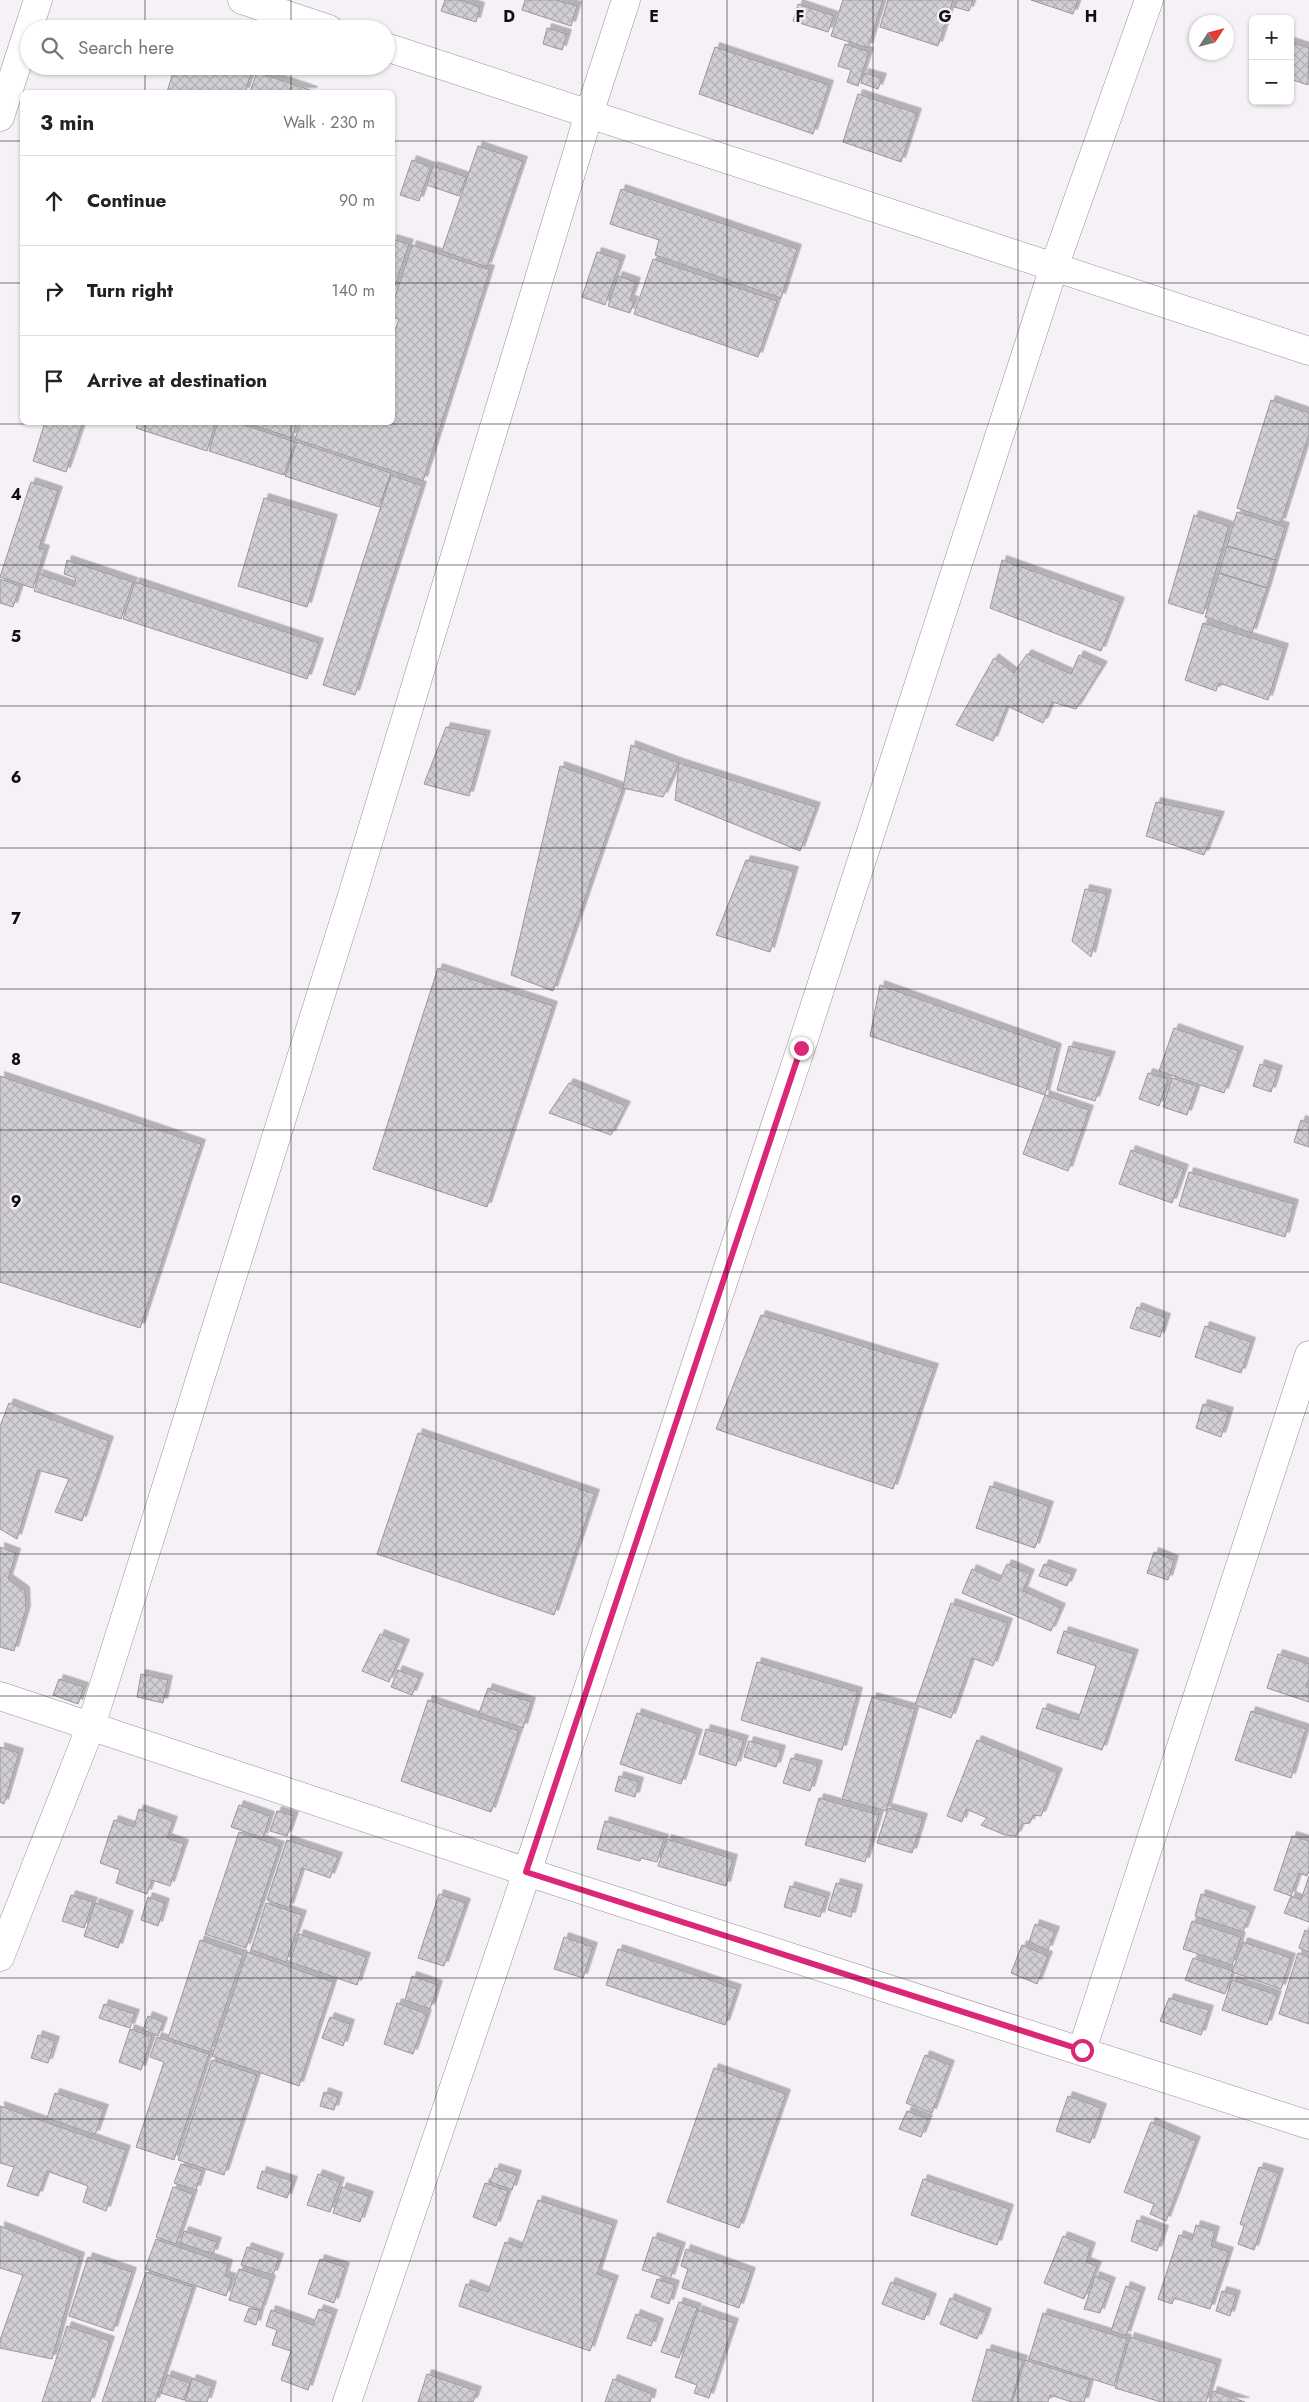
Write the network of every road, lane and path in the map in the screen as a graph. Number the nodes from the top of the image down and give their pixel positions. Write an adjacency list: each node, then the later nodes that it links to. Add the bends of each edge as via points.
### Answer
1 (38, 0): 5 (street)
2 (242, 0): 6 (street)
3 (626, 0): 9 (street)
4 (1150, 0): 11 (street)
5 (32, 20)
6 (303, 20)
7 (395, 51): 9 (street)
8 (20, 55): 10 (street)
9 (589, 114): 11 (street); 15 (street, via 351,899)
10 (0, 117)
11 (1054, 267): 12 (street); 16 (street, via 801,1048)
12 (1309, 351)
13 (1309, 1355): 18 (street)
14 (0, 1696): 15 (street)
15 (91, 1726): 16 (street); 17 (street)
16 (526, 1872): 18 (street); 20 (street)
17 (0, 1957)
18 (1082, 2050): 19 (street)
19 (1309, 2125)
20 (348, 2402)

